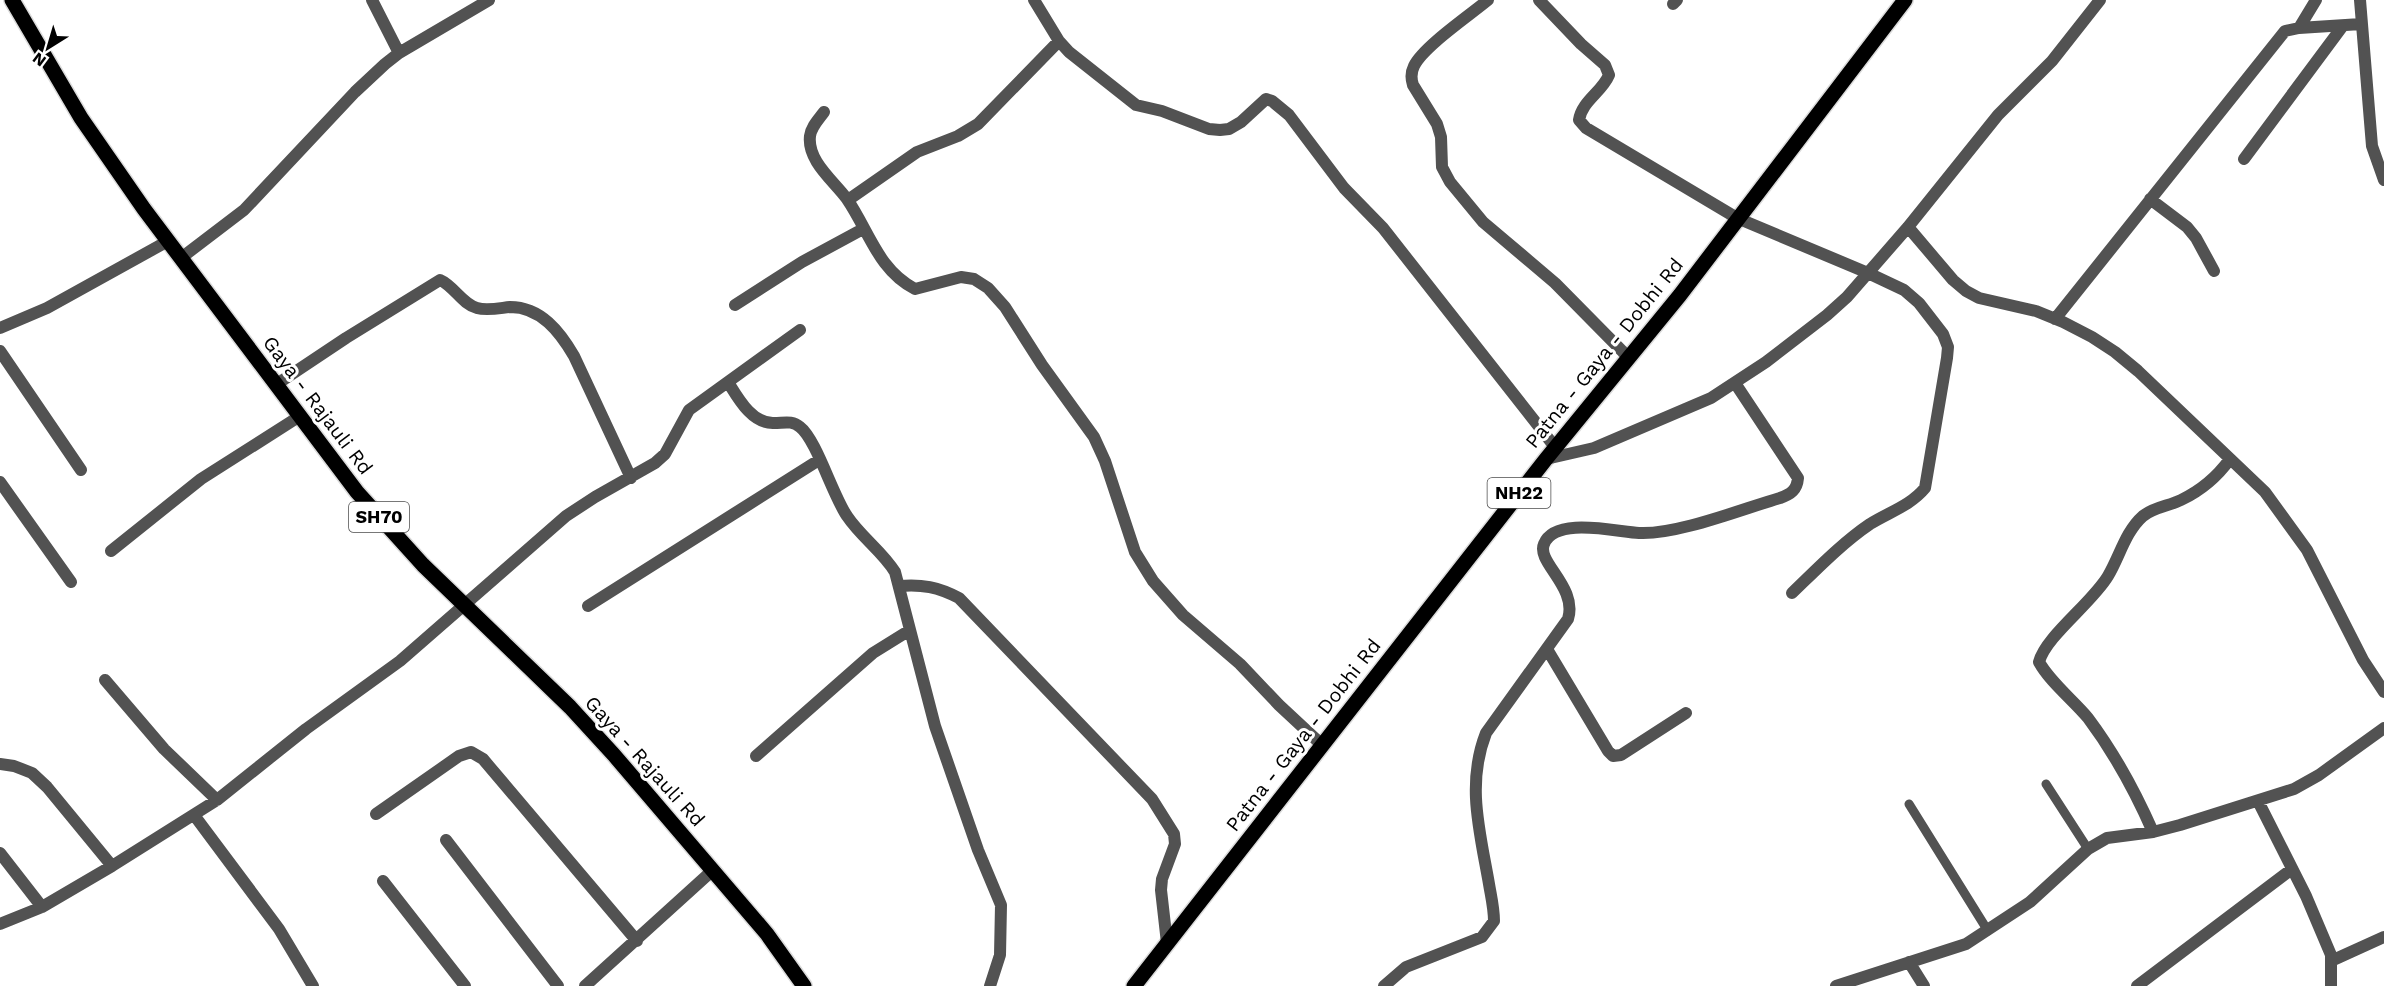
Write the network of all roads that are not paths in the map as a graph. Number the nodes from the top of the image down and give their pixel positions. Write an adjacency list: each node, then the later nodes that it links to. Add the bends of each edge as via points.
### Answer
1 (12, 0): 24 (main road, Gaya - Rajauli Rd / SH70, via 81,118)
2 (372, 0): 15 (street)
3 (489, 0): 15 (street)
4 (1034, 0): 14 (street)
5 (1488, 0): 33 (street, via 1440,39 1414,67 1411,77 1437,124 1442,167 1483,222 1555,283)
6 (1539, 0): 21 (street, via 1605,65 1609,75 1580,112 1579,120 1586,128)
7 (1905, 0): 21 (main road, Patna - Gaya - Dobhi Rd / NH22)
8 (2100, 0): 22 (street, via 2052,61 1998,115)
9 (2316, 0): 13 (street)
10 (2360, 0): 11 (street)
11 (2361, 24): 12 (street); 18 (street, via 2372,146)
12 (2342, 27): 13 (street); 17 (street)
13 (2299, 28): 19 (street, via 2280,36)
14 (1059, 41): 20 (street, via 978,124 917,152); 38 (street, via 1136,105 1209,129 1230,129 1266,99 1279,105 1344,188 1383,228)
15 (399, 53): 25 (street, via 355,92 244,210)
16 (824, 112): 20 (street, via 810,136 812,150)
17 (2244, 159)
18 (2384, 180)
19 (2150, 199): 26 (street, via 2187,227); 29 (street)
20 (848, 200): 23 (street)
21 (1737, 218): 27 (street); 33 (main road, Patna - Gaya - Dobhi Rd / NH22)
22 (1908, 227): 27 (street); 29 (street, via 1966,291)
23 (863, 230): 28 (street, via 802,262); 56 (street, via 888,268 915,290 961,277 974,279 1005,307 1094,437 1135,552 1153,581 1183,615 1240,664)
24 (168, 241): 25 (main road, Gaya - Rajauli Rd / SH70); 30 (street, via 47,308)
25 (182, 258): 36 (main road, Gaya - Rajauli Rd / SH70)
26 (2214, 271)
27 (1868, 273): 35 (street, via 1827,315); 47 (street, via 1904,290 1919,303 1948,347 1925,488 1853,537)
28 (735, 305)
29 (2055, 319): 39 (street, via 2092,337 2138,371)
30 (0, 328)
31 (800, 330): 34 (street)
32 (0, 351): 41 (street)
33 (1629, 358): 38 (main road, Patna - Gaya - Dobhi Rd / NH22)
34 (728, 382): 40 (street, via 747,410 765,423 787,422 801,427); 42 (street, via 688,410 665,454)
35 (1735, 382): 38 (street, via 1694,406 1581,452); 51 (street, via 1798,478 1797,486 1791,494 1673,530 1639,534 1581,527 1548,537 1544,553 1568,592 1571,610)
36 (277, 384): 37 (main road, Gaya - Rajauli Rd / SH70); 42 (street, via 440,280 477,308 515,307 537,313 549,322 567,344)
37 (300, 416): 44 (street, via 201,479); 48 (main road, Gaya - Rajauli Rd / SH70, via 390,531)
38 (1550, 453): 56 (main road, Patna - Gaya - Dobhi Rd / NH22)
39 (2230, 459): 53 (street, via 2265,492 2307,550 2363,660); 65 (street, via 2206,485 2181,500 2154,509 2136,524 2108,576 2046,647 2039,662 2090,720 2118,761)
40 (819, 460): 46 (street, via 847,517 887,559); 49 (street)
41 (81, 470)
42 (631, 478): 48 (street, via 566,516)
43 (0, 482): 45 (street)
44 (111, 551)
45 (71, 582)
46 (899, 586): 50 (street); 78 (street, via 922,584 959,598 1152,799 1174,834 1161,890)
47 (1792, 593)
48 (463, 605): 60 (street, via 400,661); 71 (main road, Gaya - Rajauli Rd / SH70, via 570,707)
49 (588, 606)
50 (910, 630): 57 (street, via 866,659); 86 (street, via 935,726 1001,905 999,955)
51 (1547, 649): 54 (street, via 1613,756 1621,755); 88 (street, via 1494,720 1478,752 1474,784 1494,921 1482,937 1406,967)
52 (105, 680): 60 (street, via 164,749)
53 (2384, 692)
54 (1686, 713)
55 (2384, 728): 61 (street, via 2306,783)
56 (1322, 745): 78 (main road, Patna - Gaya - Dobhi Rd / NH22)
57 (756, 756)
58 (0, 764): 69 (street, via 32,773)
59 (2046, 784): 67 (lane)
60 (217, 800): 64 (street)
61 (2259, 801): 65 (street); 70 (street)
62 (1909, 804): 75 (lane)
63 (376, 814): 77 (street, via 459,756 471,752 478,755)
64 (194, 815): 69 (street); 81 (street, via 279,929)
65 (2153, 832): 67 (street, via 2107,838)
66 (446, 840): 83 (street)
67 (2088, 849): 75 (street, via 2030,902)
68 (0, 853): 73 (street)
69 (112, 866): 73 (street)
70 (2292, 868): 79 (street); 91 (street)
71 (713, 870): 77 (street); 85 (main road, Gaya - Rajauli Rd / SH70)
72 (383, 881): 82 (street)
73 (42, 907): 74 (street)
74 (0, 924)
75 (1988, 931): 80 (street, via 1966,944)
76 (2384, 937): 79 (street)
77 (637, 941): 84 (street)
78 (1167, 943): 87 (main road, Patna - Gaya - Dobhi Rd / NH22)
79 (2331, 961): 92 (street)
80 (1909, 962): 89 (street); 90 (street)
81 (313, 986)
82 (465, 986)
83 (558, 986)
84 (585, 986)
85 (804, 986)
86 (990, 986)
87 (1134, 986)
88 (1384, 986)
89 (1836, 986)
90 (1924, 986)
91 (2138, 986)
92 (2331, 986)

